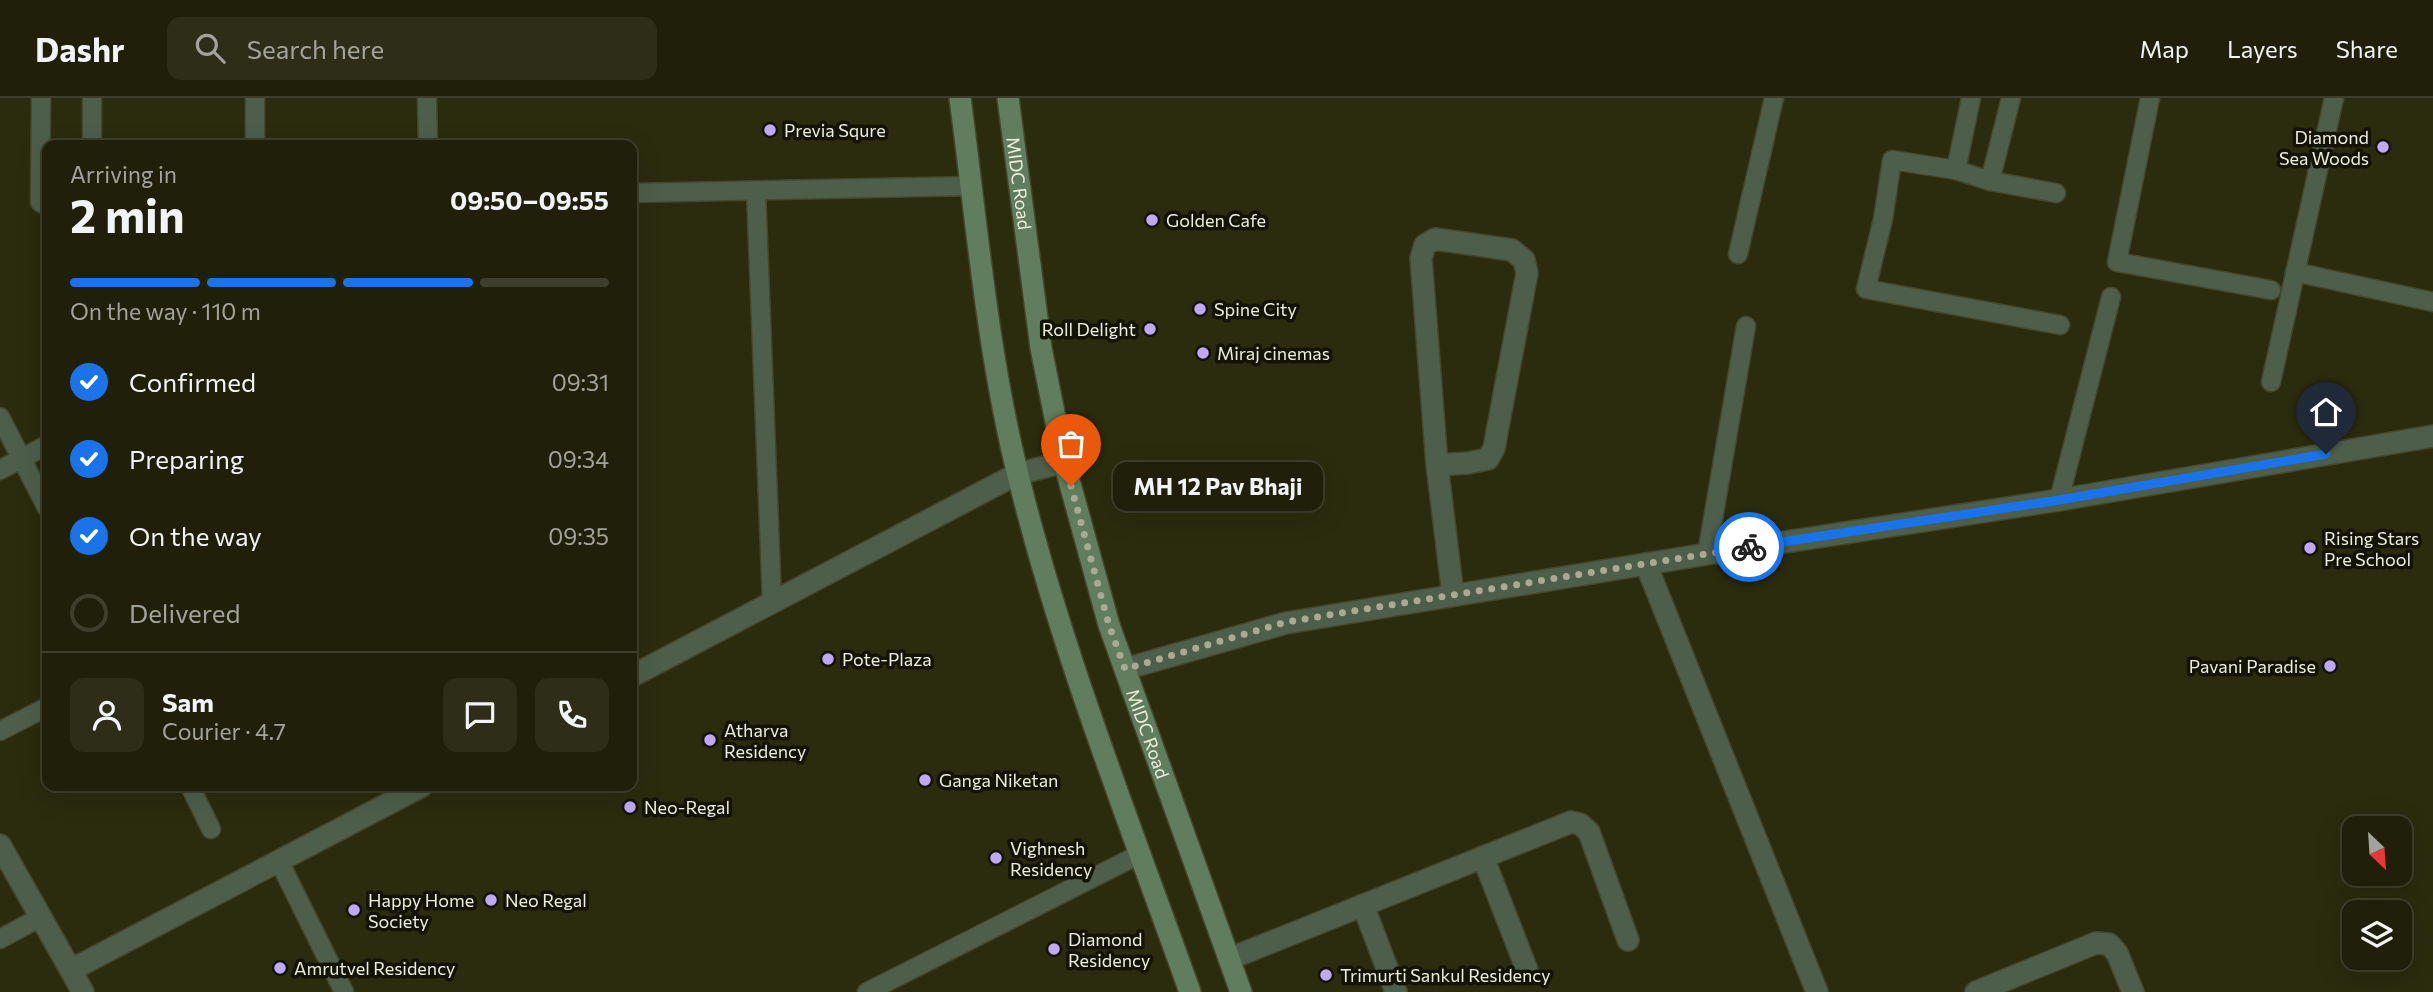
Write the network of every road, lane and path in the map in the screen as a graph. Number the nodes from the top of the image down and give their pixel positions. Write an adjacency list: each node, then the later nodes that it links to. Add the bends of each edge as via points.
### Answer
1 (41, 98): 21 (lane)
2 (92, 98): 12 (lane)
3 (255, 98): 13 (lane)
4 (427, 98): 14 (lane)
5 (960, 98): 17 (main road)
6 (1008, 98): 34 (main road, MIDC Road, via 1041,348)
7 (1774, 98): 22 (lane)
8 (1971, 98): 15 (lane)
9 (2011, 98): 16 (lane)
10 (2150, 98): 24 (lane, via 2116,261)
11 (2333, 98): 23 (lane)
12 (92, 140)
13 (255, 140)
14 (428, 140)
15 (1956, 170): 16 (lane); 27 (lane, via 1892,160 1866,289)
16 (1990, 181): 20 (lane)
17 (972, 186): 18 (lane); 37 (main road, via 993,356)
18 (757, 191): 19 (lane); 43 (lane)
19 (637, 193)
20 (2056, 193)
21 (42, 203)
22 (1738, 254)
23 (2295, 272): 26 (lane); 29 (lane)
24 (2271, 290)
25 (2111, 297): 39 (lane)
26 (2433, 302)
27 (2060, 325)
28 (1746, 326): 40 (lane)
29 (2271, 382)
30 (0, 417): 33 (lane)
31 (2433, 436): 39 (street)
32 (42, 448): 33 (lane)
33 (21, 458): 36 (lane); 38 (lane)
34 (1064, 462): 37 (street); 44 (main road, MIDC Road)
35 (1437, 465): 35 (street, via 1420,258 1435,239 1512,250 1524,260 1527,273 1494,448 1488,458); 42 (street)
36 (0, 470)
37 (1017, 474): 43 (street); 52 (main road, via 1063,639)
38 (42, 499)
39 (2059, 500): 40 (street)
40 (1707, 554): 41 (street)
41 (1646, 564): 42 (street); 68 (street)
42 (1453, 595): 44 (street, via 1286,622)
43 (772, 602): 45 (street)
44 (1125, 669): 59 (main road, MIDC Road)
45 (637, 673)
46 (42, 710): 47 (lane)
47 (0, 732)
48 (192, 791): 50 (lane)
49 (412, 791): 54 (street)
50 (211, 829)
51 (0, 845): 56 (street)
52 (1140, 854): 64 (lane); 65 (main road)
53 (1483, 857): 55 (street); 58 (street, via 1571,822 1580,824 1589,832); 61 (street)
54 (279, 861): 60 (street); 63 (lane)
55 (1363, 905): 59 (street); 67 (street)
56 (41, 917): 57 (lane); 60 (street)
57 (0, 940)
58 (1628, 940)
59 (1229, 959): 66 (main road, MIDC Road)
60 (71, 970): 62 (street)
61 (1527, 970)
62 (83, 992)
63 (344, 992)
64 (867, 992)
65 (1190, 992)
66 (1241, 992)
67 (1396, 992)
68 (1816, 992)
69 (1976, 992): 70 (street, via 2096,943 2109,944 2117,953)
70 (2133, 992)

